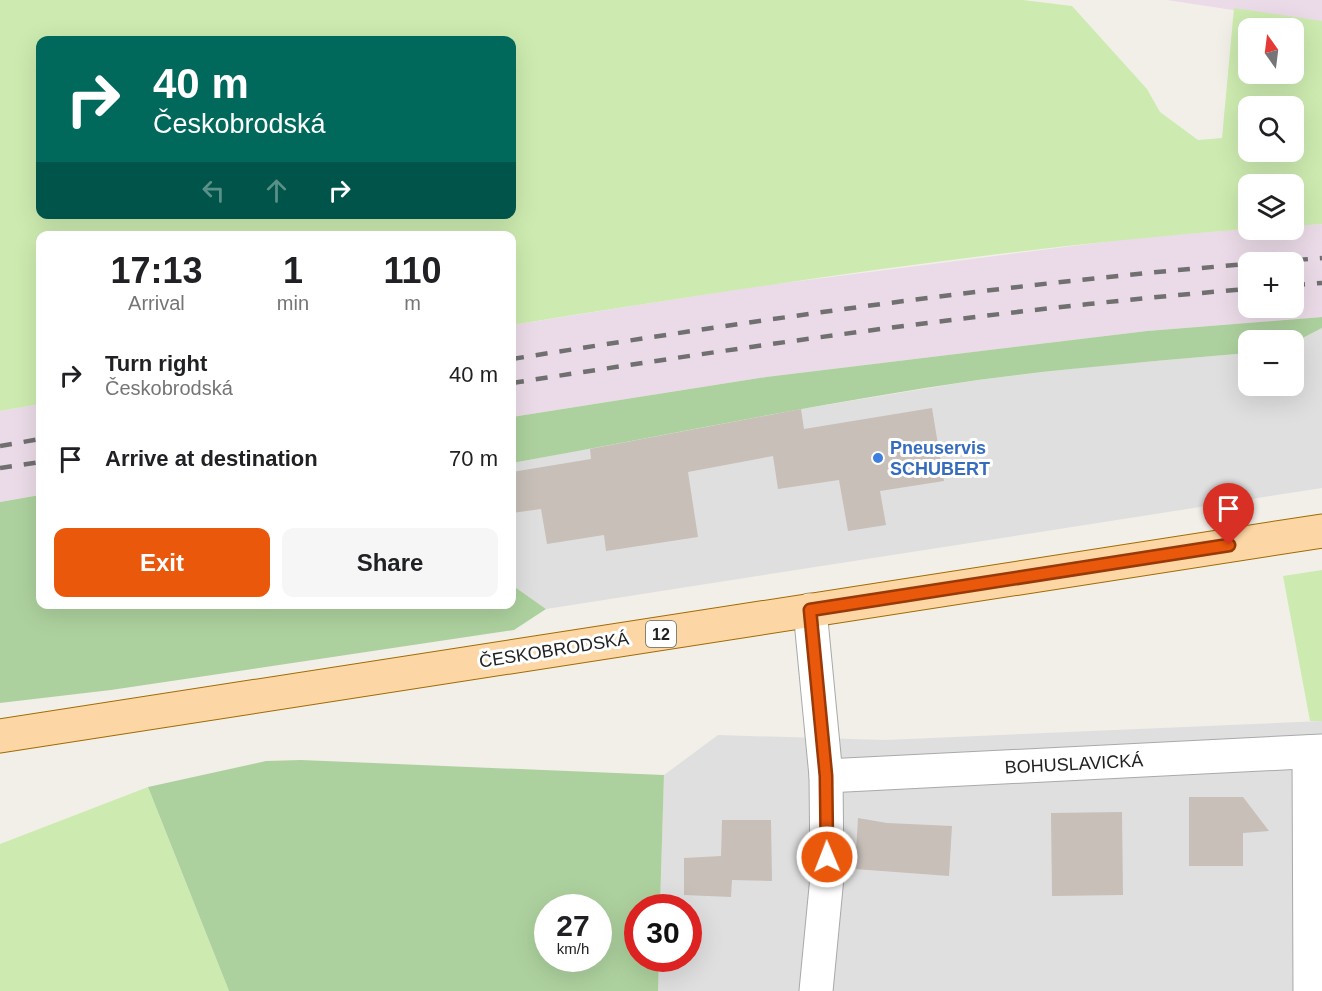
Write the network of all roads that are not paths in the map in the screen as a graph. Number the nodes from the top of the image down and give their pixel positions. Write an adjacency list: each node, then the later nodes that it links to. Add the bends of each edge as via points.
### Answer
1 (1322, 531): 2 (main road, ČESKOBRODSKÁ / 12)
2 (810, 610): 3 (main road, ČESKOBRODSKÁ / 12); 5 (street)
3 (0, 736)
4 (1316, 751): 5 (street, BOHUSLAVICKÁ); 7 (street)
5 (826, 776): 6 (street, via 828,877)
6 (816, 991)
7 (1310, 991)

